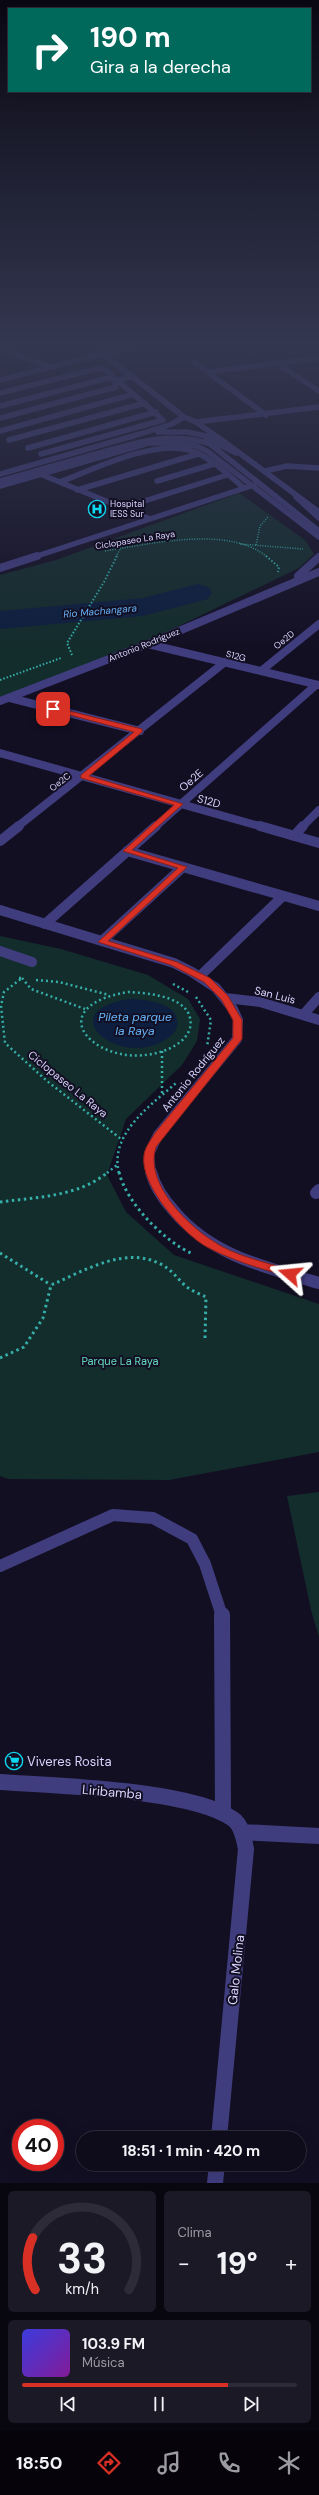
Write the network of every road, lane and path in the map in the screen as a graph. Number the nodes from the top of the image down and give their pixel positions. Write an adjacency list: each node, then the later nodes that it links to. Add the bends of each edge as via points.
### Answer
1 (32, 447): 11 (street)
2 (67, 447): 12 (street)
3 (93, 447): 14 (street)
4 (105, 447): 22 (street)
5 (122, 447): 24 (street)
6 (135, 447): 20 (street)
7 (201, 447): 26 (street)
8 (213, 447): 35 (street)
9 (227, 447): 33 (street, via 299,499)
10 (231, 447): 18 (street)
11 (28, 448): 12 (street)
12 (41, 454): 14 (street); 15 (street)
13 (198, 454): 16 (street); 25 (street, via 180,448 155,450); 29 (street)
14 (60, 456): 15 (street)
15 (52, 459): 19 (street)
16 (214, 464): 21 (street); 23 (street)
17 (319, 468): 18 (street, via 287,466)
18 (264, 471): 32 (street)
19 (0, 474)
20 (40, 474): 25 (street); 27 (street)
21 (227, 475): 28 (street); 30 (street)
22 (0, 477)
23 (157, 481)
24 (0, 482)
25 (60, 482): 29 (street)
26 (254, 485): 28 (street); 31 (street)
27 (0, 486)
28 (244, 488): 34 (street)
29 (77, 490): 30 (street)
30 (122, 508): 34 (street)
31 (286, 512): 35 (street); 38 (path, via 274,513 263,521)
32 (319, 512)
33 (319, 518)
34 (150, 519): 44 (street)
35 (317, 534): 36 (street)
36 (319, 543)
37 (234, 544): 38 (path); 39 (path, Ciclopaseo La Raya, via 174,540); 43 (path, Ciclopaseo La Raya, via 250,548)
38 (256, 545): 40 (path)
39 (120, 549): 41 (path, Ciclopaseo La Raya); 49 (path, via 104,582 66,643)
40 (306, 549)
41 (99, 552)
42 (319, 556): 46 (street, Antonio Rodríguez, via 312,565)
43 (272, 559)
44 (0, 568)
45 (319, 572): 46 (street, Antonio Rodríguez)
46 (287, 584): 48 (street, Antonio Rodríguez)
47 (319, 624): 51 (street, Oe2D)
48 (148, 644): 50 (street, S12G); 53 (street, Antonio Rodríguez)
49 (72, 655)
50 (224, 662): 51 (street, S12G); 55 (street, Oe2C)
51 (261, 671): 52 (street, S12G)
52 (318, 685): 58 (street, Oe2E)
53 (10, 698): 54 (street, Antonio Rodríguez); 55 (street)
54 (0, 701)
55 (140, 731): 57 (street, Oe2C)
56 (0, 753): 57 (street, S12D)
57 (83, 776): 58 (street, S12D); 61 (street, Oe2C)
58 (180, 804): 60 (street, S12D); 63 (street, Oe2E)
59 (319, 810): 60 (street)
60 (294, 836): 62 (street, S12D)
61 (0, 841)
62 (319, 843)
63 (127, 851): 64 (street); 68 (street, Oe2E)
64 (183, 867): 65 (street); 69 (street)
65 (283, 896): 66 (street); 73 (street)
66 (319, 906)
67 (0, 910): 68 (street, Antonio Rodríguez)
68 (45, 924): 69 (street, Antonio Rodríguez)
69 (102, 942): 73 (street, Antonio Rodríguez, via 174,964)
70 (0, 952): 71 (street)
71 (32, 962)
72 (14, 976): 74 (path)
73 (200, 976): 77 (street, Antonio Rodríguez)
74 (22, 978): 75 (path, via 59,982); 78 (path, via 31,990); 83 (path, Ciclopaseo La Raya, via 4,992 1,1006 5,1043 47,1081)
75 (111, 995): 78 (path); 81 (path, via 128,992 162,995 177,1002 187,1011 191,1021 189,1031 182,1041)
76 (319, 997): 79 (street)
77 (225, 998): 79 (street, San Luis, via 260,1002); 87 (street, Antonio Rodríguez, via 238,1020 237,1039 158,1135 148,1156 154,1182 162,1198 175,1214 209,1244 247,1260)
78 (85, 1009): 81 (path, via 80,1019 80,1030 87,1040 99,1048 134,1055)
79 (303, 1015): 80 (street, San Luis)
80 (319, 1020)
81 (162, 1051): 82 (path)
82 (162, 1096)
83 (121, 1139)
84 (117, 1165): 85 (path, via 96,1182 62,1194)
85 (0, 1202)
86 (0, 1253): 88 (path)
87 (319, 1283)
88 (51, 1285): 89 (path, via 91,1268 128,1256 140,1256 165,1266 188,1288 206,1297); 90 (path, via 43,1318 24,1347)
89 (205, 1338)
90 (0, 1358)
91 (0, 1566): 93 (street, via 113,1515 153,1518 192,1539 205,1564 222,1615)
92 (0, 1782): 93 (street, Liribamba, via 159,1796)
93 (223, 1810): 94 (street, Galo Molina, via 236,1820)
94 (242, 1832): 95 (street); 96 (street, Galo Molina, via 246,1849 245,1869)
95 (319, 1836)
96 (221, 2131)
97 (216, 2171): 98 (street)
98 (215, 2183)

